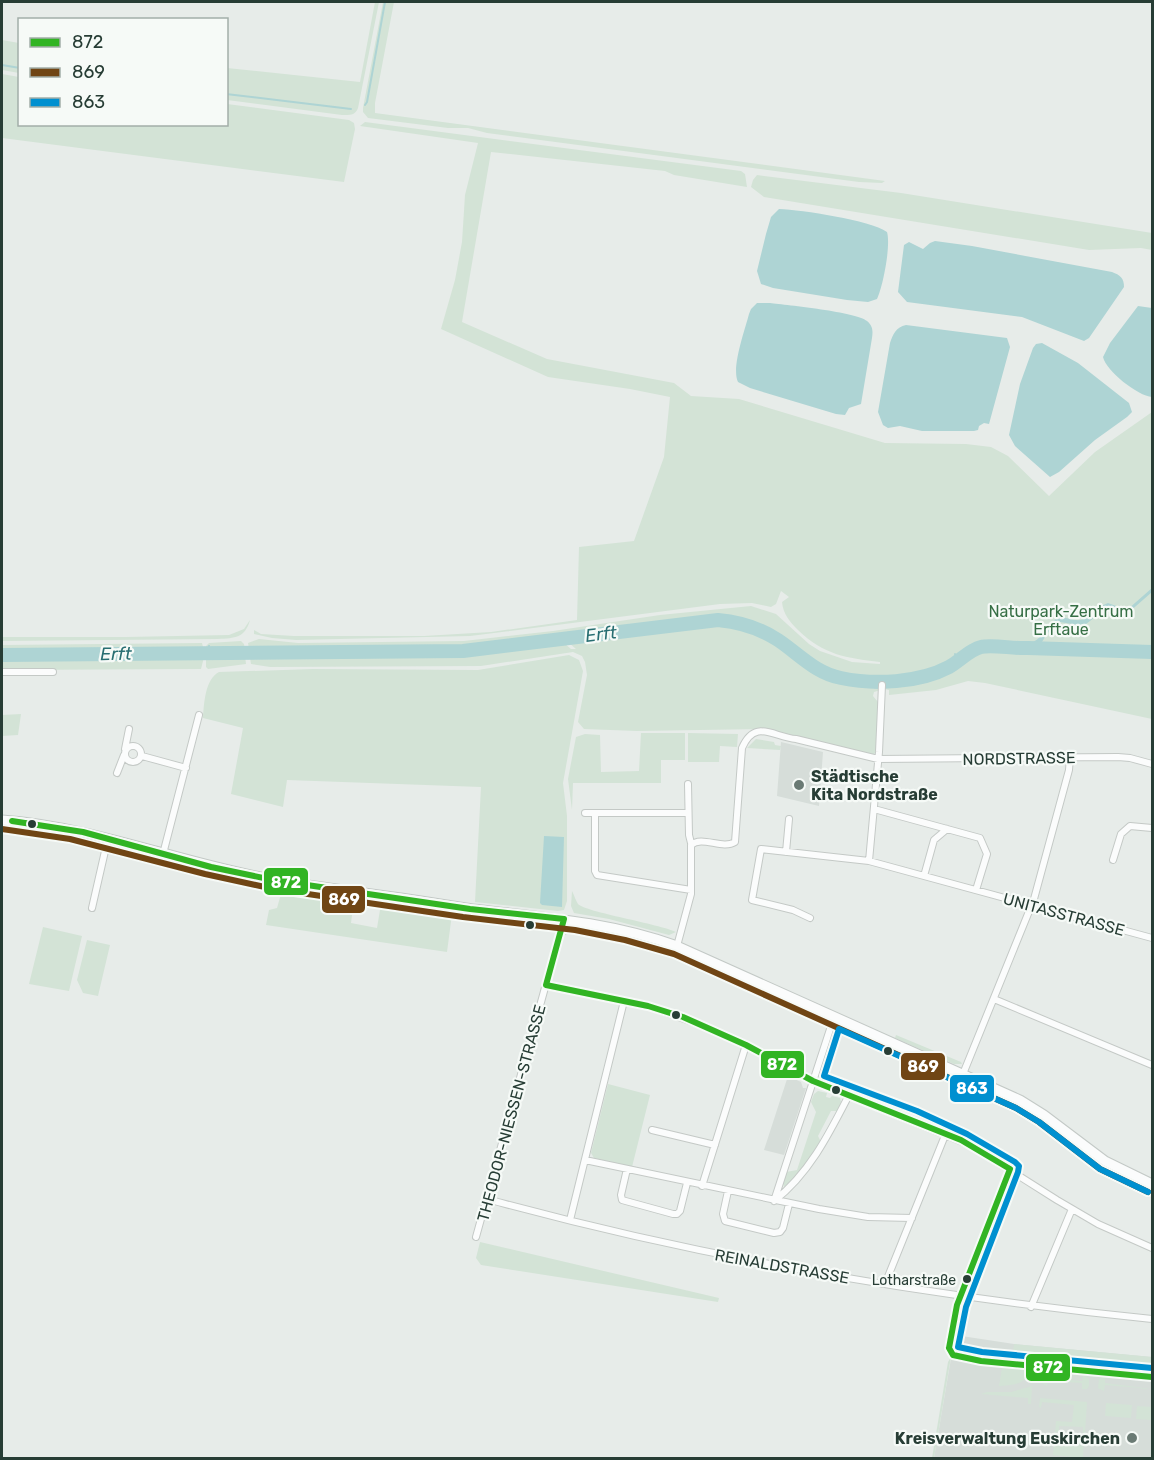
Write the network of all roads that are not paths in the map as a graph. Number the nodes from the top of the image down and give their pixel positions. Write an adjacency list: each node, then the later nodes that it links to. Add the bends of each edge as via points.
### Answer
1 (2, 672): 2 (street)
2 (52, 672)
3 (882, 686): 9 (street)
4 (199, 715): 11 (street)
5 (129, 729): 6 (street)
6 (125, 752): 7 (street, via 129,747 137,748); 7 (street, via 126,759 135,762); 12 (street)
7 (142, 756): 11 (street)
8 (1070, 757): 9 (street, NORDSTRASSE); 10 (street, NORDSTRASSE, via 1125,757); 31 (street)
9 (878, 759): 14 (street); 23 (street, NORDSTRASSE, via 756,731 747,736 742,748 735,842)
10 (1152, 764)
11 (186, 768): 25 (street)
12 (117, 773)
13 (688, 784): 17 (street)
14 (874, 809): 21 (street); 27 (street)
15 (585, 813): 16 (street)
16 (595, 813): 17 (street); 30 (street, via 597,875)
17 (688, 813): 23 (street)
18 (789, 819): 24 (street)
19 (2, 820): 22 (main road)
20 (1152, 828): 26 (street, via 1130,826 1121,834)
21 (946, 829): 28 (street, via 934,840); 29 (street, via 980,838 984,845 987,854)
22 (108, 838): 25 (main road); 32 (street)
23 (691, 843): 30 (street)
24 (786, 852): 27 (street, UNITASSTRASSE); 33 (street, UNITASSTRASSE, via 761,849 752,898)
25 (163, 854): 34 (main road, via 293,883)
26 (1113, 860)
27 (869, 861): 28 (street, UNITASSTRASSE)
28 (924, 876): 29 (street, UNITASSTRASSE)
29 (976, 890): 31 (street, UNITASSTRASSE)
30 (691, 891): 36 (street)
31 (1032, 905): 35 (street, UNITASSTRASSE); 38 (street)
32 (92, 908)
33 (810, 918)
34 (564, 919): 36 (main road, via 621,929); 37 (street, THEODOR-NIESSEN-STRASSE)
35 (1152, 938)
36 (677, 946): 40 (main road)
37 (546, 985): 39 (street); 56 (street, THEODOR-NIESSEN-STRASSE)
38 (994, 999): 42 (street); 43 (street)
39 (624, 1001): 41 (street, via 683,1017); 49 (street)
40 (834, 1017): 43 (main road); 44 (street)
41 (746, 1046): 44 (street); 48 (street)
42 (1152, 1065)
43 (963, 1074): 53 (main road, via 1032,1107 1105,1161)
44 (813, 1081): 45 (street); 57 (street)
45 (849, 1095): 47 (street); 57 (street, via 813,1160)
46 (652, 1130): 48 (street)
47 (946, 1133): 50 (street); 60 (street)
48 (715, 1145): 54 (street)
49 (585, 1160): 51 (street); 61 (street)
50 (1010, 1169): 59 (street); 65 (street)
51 (627, 1170): 52 (street); 52 (street, via 622,1200 673,1214 680,1211)
52 (687, 1183): 54 (street)
53 (1152, 1184)
54 (702, 1186): 55 (street)
55 (728, 1191): 57 (street); 58 (street, via 725,1221 774,1233 783,1228)
56 (487, 1199): 61 (street, REINALDSTRASSE); 62 (street, THEODOR-NIESSEN-STRASSE)
57 (774, 1201): 58 (street)
58 (789, 1204): 60 (street, via 867,1217)
59 (1072, 1209): 63 (street); 66 (street)
60 (912, 1218): 64 (street)
61 (570, 1220): 64 (street, REINALDSTRASSE, via 679,1247)
62 (476, 1237)
63 (1152, 1248)
64 (885, 1284): 65 (street, REINALDSTRASSE)
65 (961, 1297): 66 (street, REINALDSTRASSE)
66 (1031, 1307): 67 (street, REINALDSTRASSE)
67 (1152, 1319)

